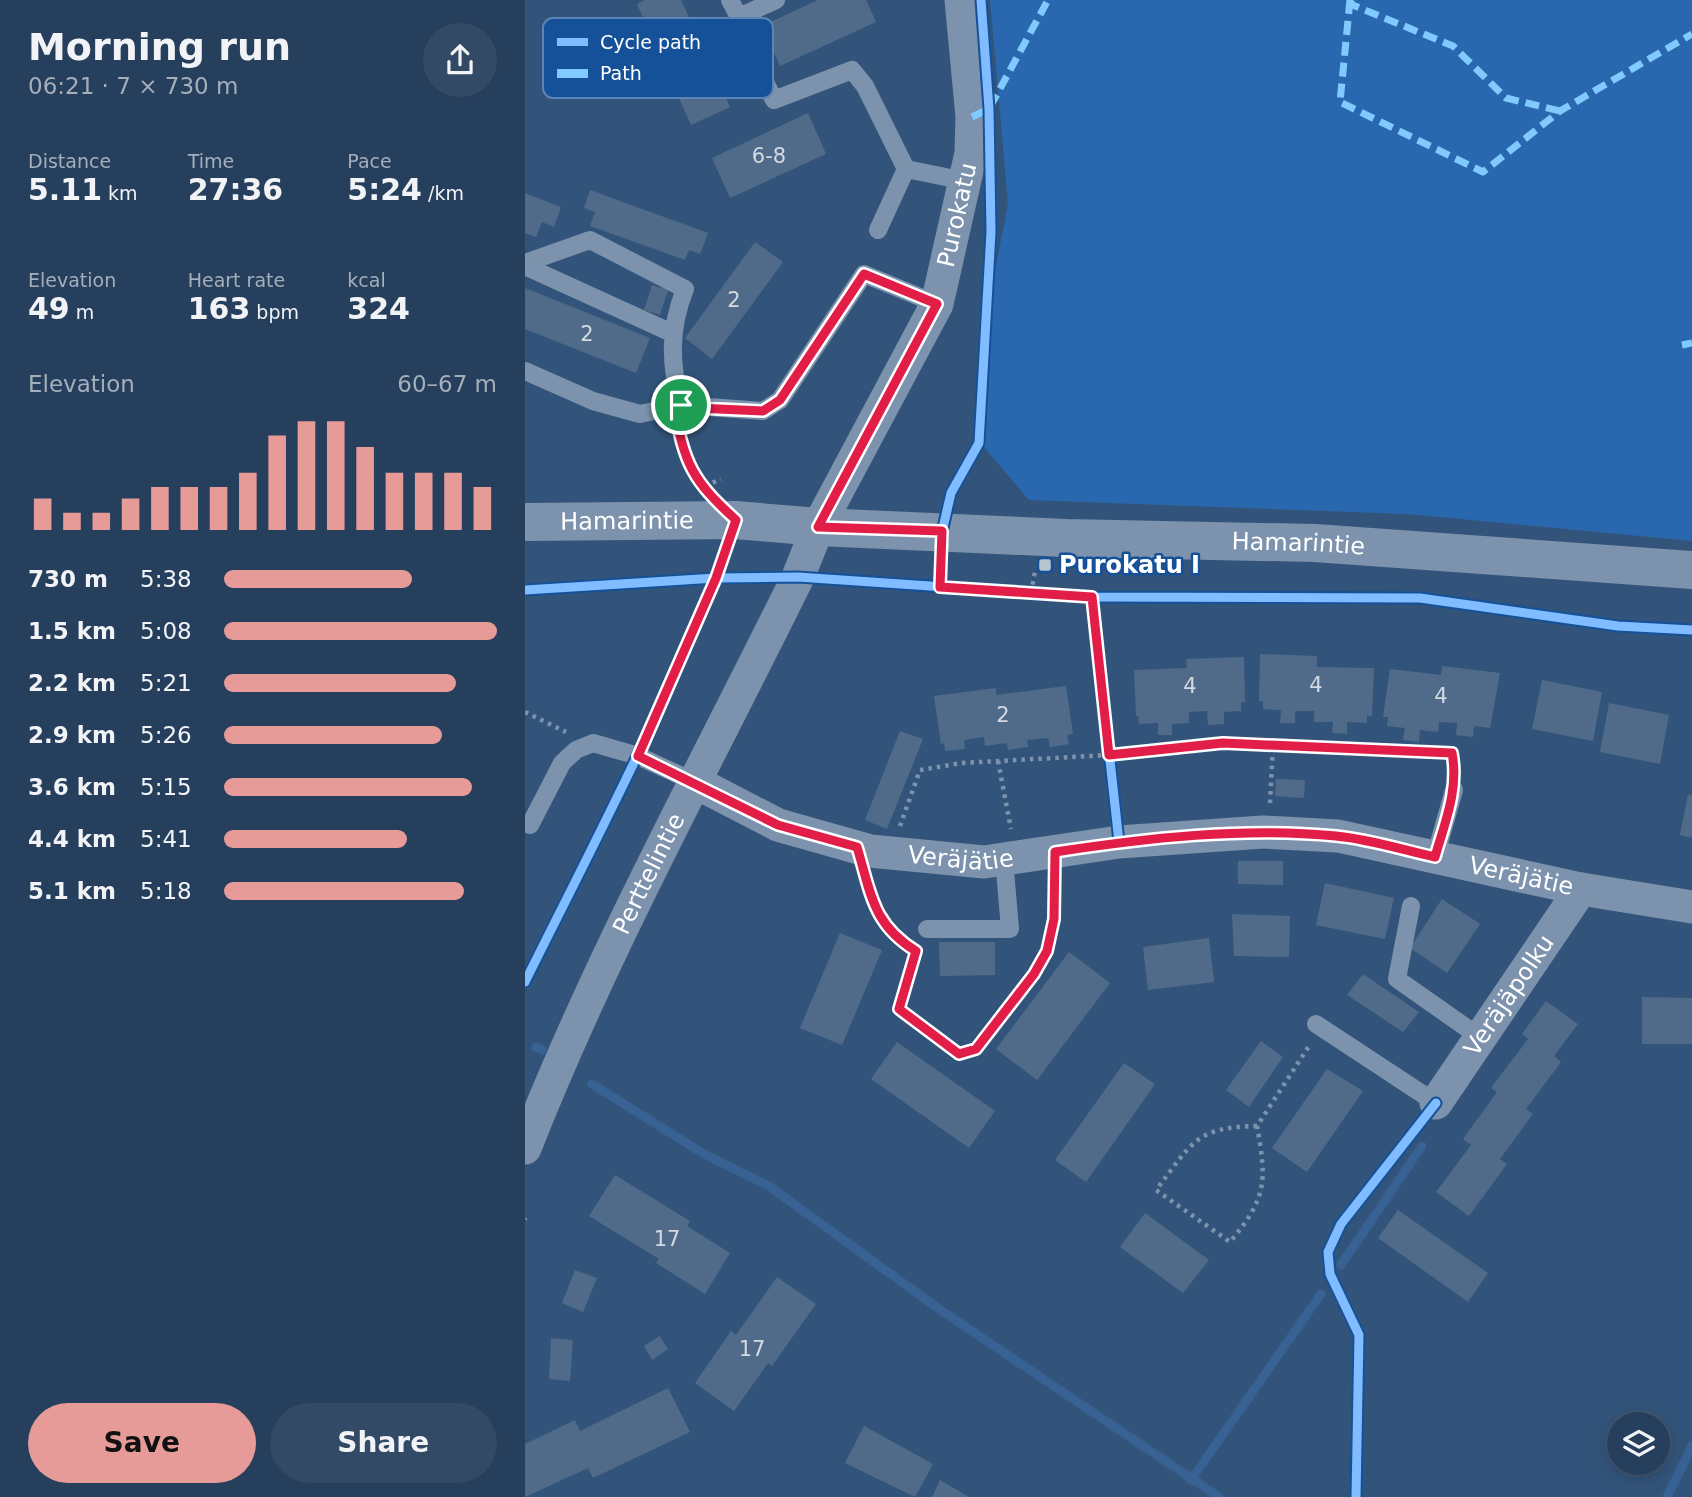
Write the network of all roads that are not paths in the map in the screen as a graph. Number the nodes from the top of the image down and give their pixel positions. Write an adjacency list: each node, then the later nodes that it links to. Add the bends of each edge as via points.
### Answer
1 (730, 0): 4 (lane)
2 (776, 0): 4 (lane)
3 (961, 0): 7 (street, Purokatu, via 972,117)
4 (739, 17)
5 (773, 98): 6 (lane, via 852,71 865,86)
6 (906, 169): 7 (lane); 8 (lane)
7 (965, 181): 10 (street, Purokatu)
8 (878, 230)
9 (525, 265): 11 (lane); 11 (lane, via 590,240 685,289)
10 (937, 304): 13 (lane, via 864,274 780,400 763,411); 15 (street, Purokatu)
11 (673, 333): 13 (lane, via 672,360)
12 (525, 371): 13 (lane, via 593,401 640,414)
13 (681, 405)
14 (525, 522): 15 (street, Hamarintie, via 736,520)
15 (818, 527): 16 (street, Hamarintie, via 1315,543); 17 (street, Perttelintie)
16 (1692, 570)
17 (697, 783): 19 (lane, via 638,756 593,743 562,762); 21 (street, Veräjätie, via 778,825 857,847 984,862); 29 (street, Perttelintie, via 629,914)
18 (1454, 790): 20 (lane)
19 (530, 825)
20 (1435, 857): 21 (street, Veräjätie, via 1338,836 1268,833 1119,842); 22 (street, Veräjätie)
21 (1010, 858): 25 (lane, via 1010,929)
22 (1581, 889): 24 (street, Veräjätie); 27 (street, Veräjäpolku)
23 (1411, 906): 27 (lane, via 1398,979)
24 (1692, 907)
25 (927, 929)
26 (1318, 1026): 28 (lane)
27 (1481, 1038): 28 (street, Veräjäpolku)
28 (1436, 1103)
29 (525, 1149)

